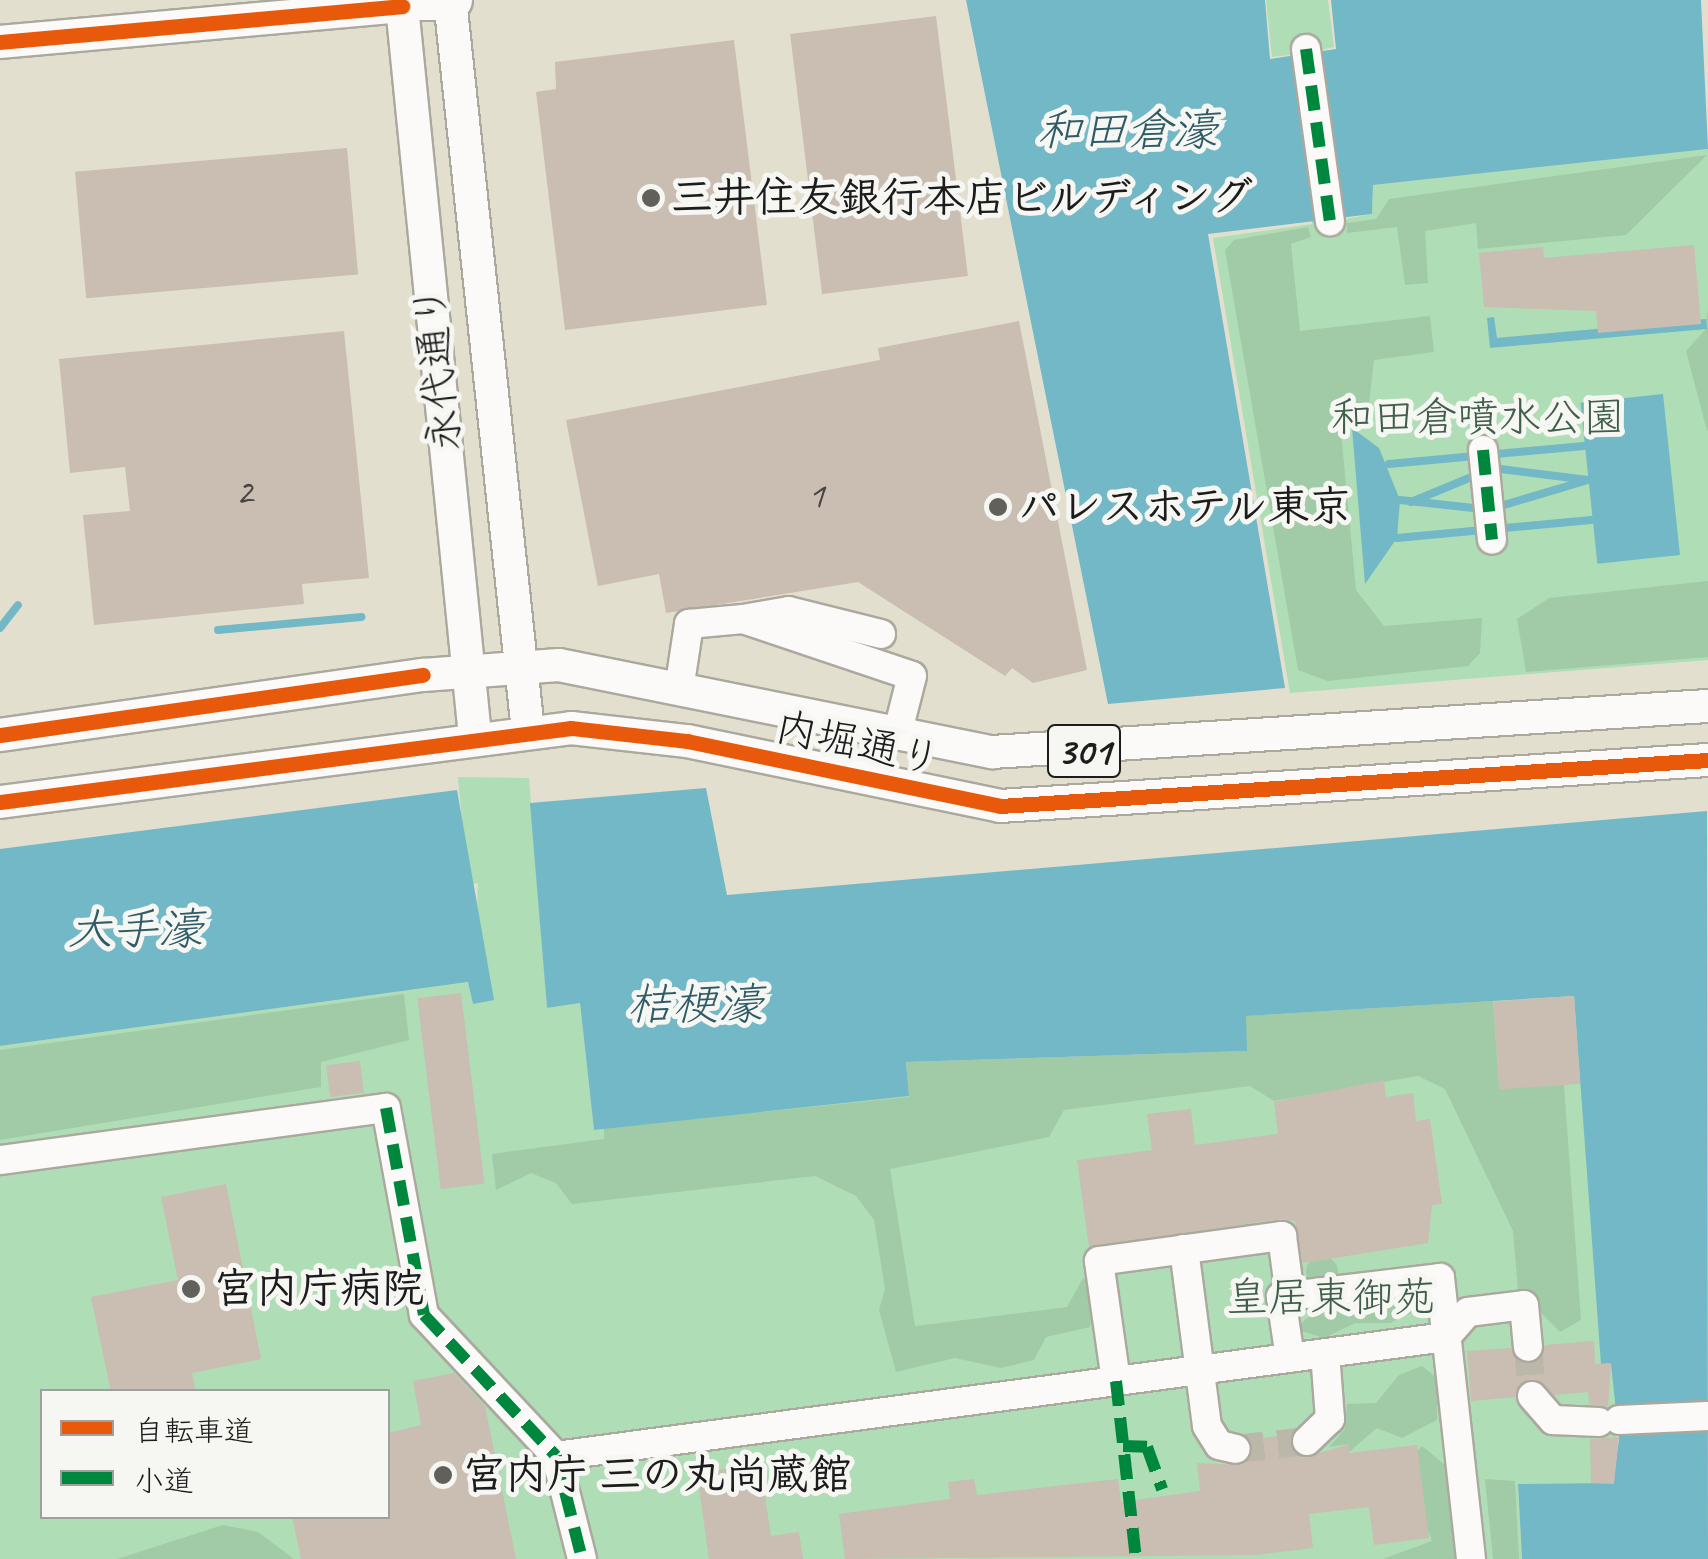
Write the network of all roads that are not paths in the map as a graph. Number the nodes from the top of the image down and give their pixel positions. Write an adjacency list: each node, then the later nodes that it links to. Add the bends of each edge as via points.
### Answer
1 (451, 0): 2 (highway); 10 (main road, 永代通り)
2 (402, 3): 3 (main road); 11 (main road, 永代通り)
3 (0, 42)
4 (1306, 48): 5 (street)
5 (1330, 222)
6 (1485, 467): 7 (street)
7 (1492, 540)
8 (743, 620): 9 (street, via 789,611); 12 (street, via 688,624); 16 (street, via 912,676)
9 (881, 634)
10 (521, 666): 11 (main road, 内堀通り / 301); 12 (main road, 内堀通り / 301); 14 (main road, 永代通り)
11 (469, 672): 15 (main road, 内堀通り / 301); 17 (main road, 永代通り)
12 (680, 683): 16 (main road, 内堀通り / 301)
13 (1708, 706): 16 (main road, 内堀通り / 301, via 1048,754)
14 (528, 731): 17 (main road, 内堀通り / 301); 18 (main road, 内堀通り / 301, via 687,741 1000,806)
15 (0, 734)
16 (897, 735)
17 (475, 736): 19 (main road, 内堀通り / 301)
18 (1708, 760)
19 (0, 802)
20 (0, 1160): 33 (street, via 386,1108 424,1315)
21 (1184, 1249): 22 (street, via 1282,1236); 27 (street); 28 (street, via 1100,1261)
22 (1290, 1296): 23 (street, via 1440,1278); 26 (street, via 1281,1297)
23 (1446, 1337): 24 (street, via 1468,1312 1524,1304); 25 (street); 35 (street)
24 (1528, 1347)
25 (1325, 1354): 26 (street); 31 (street, via 1330,1419)
26 (1290, 1358): 27 (street)
27 (1201, 1370): 28 (street); 32 (street, via 1209,1433)
28 (1116, 1381): 33 (street)
29 (1532, 1396): 30 (street, via 1552,1420)
30 (1708, 1416)
31 (1307, 1441)
32 (1236, 1449)
33 (556, 1456): 34 (street)
34 (582, 1559)
35 (1470, 1559)

